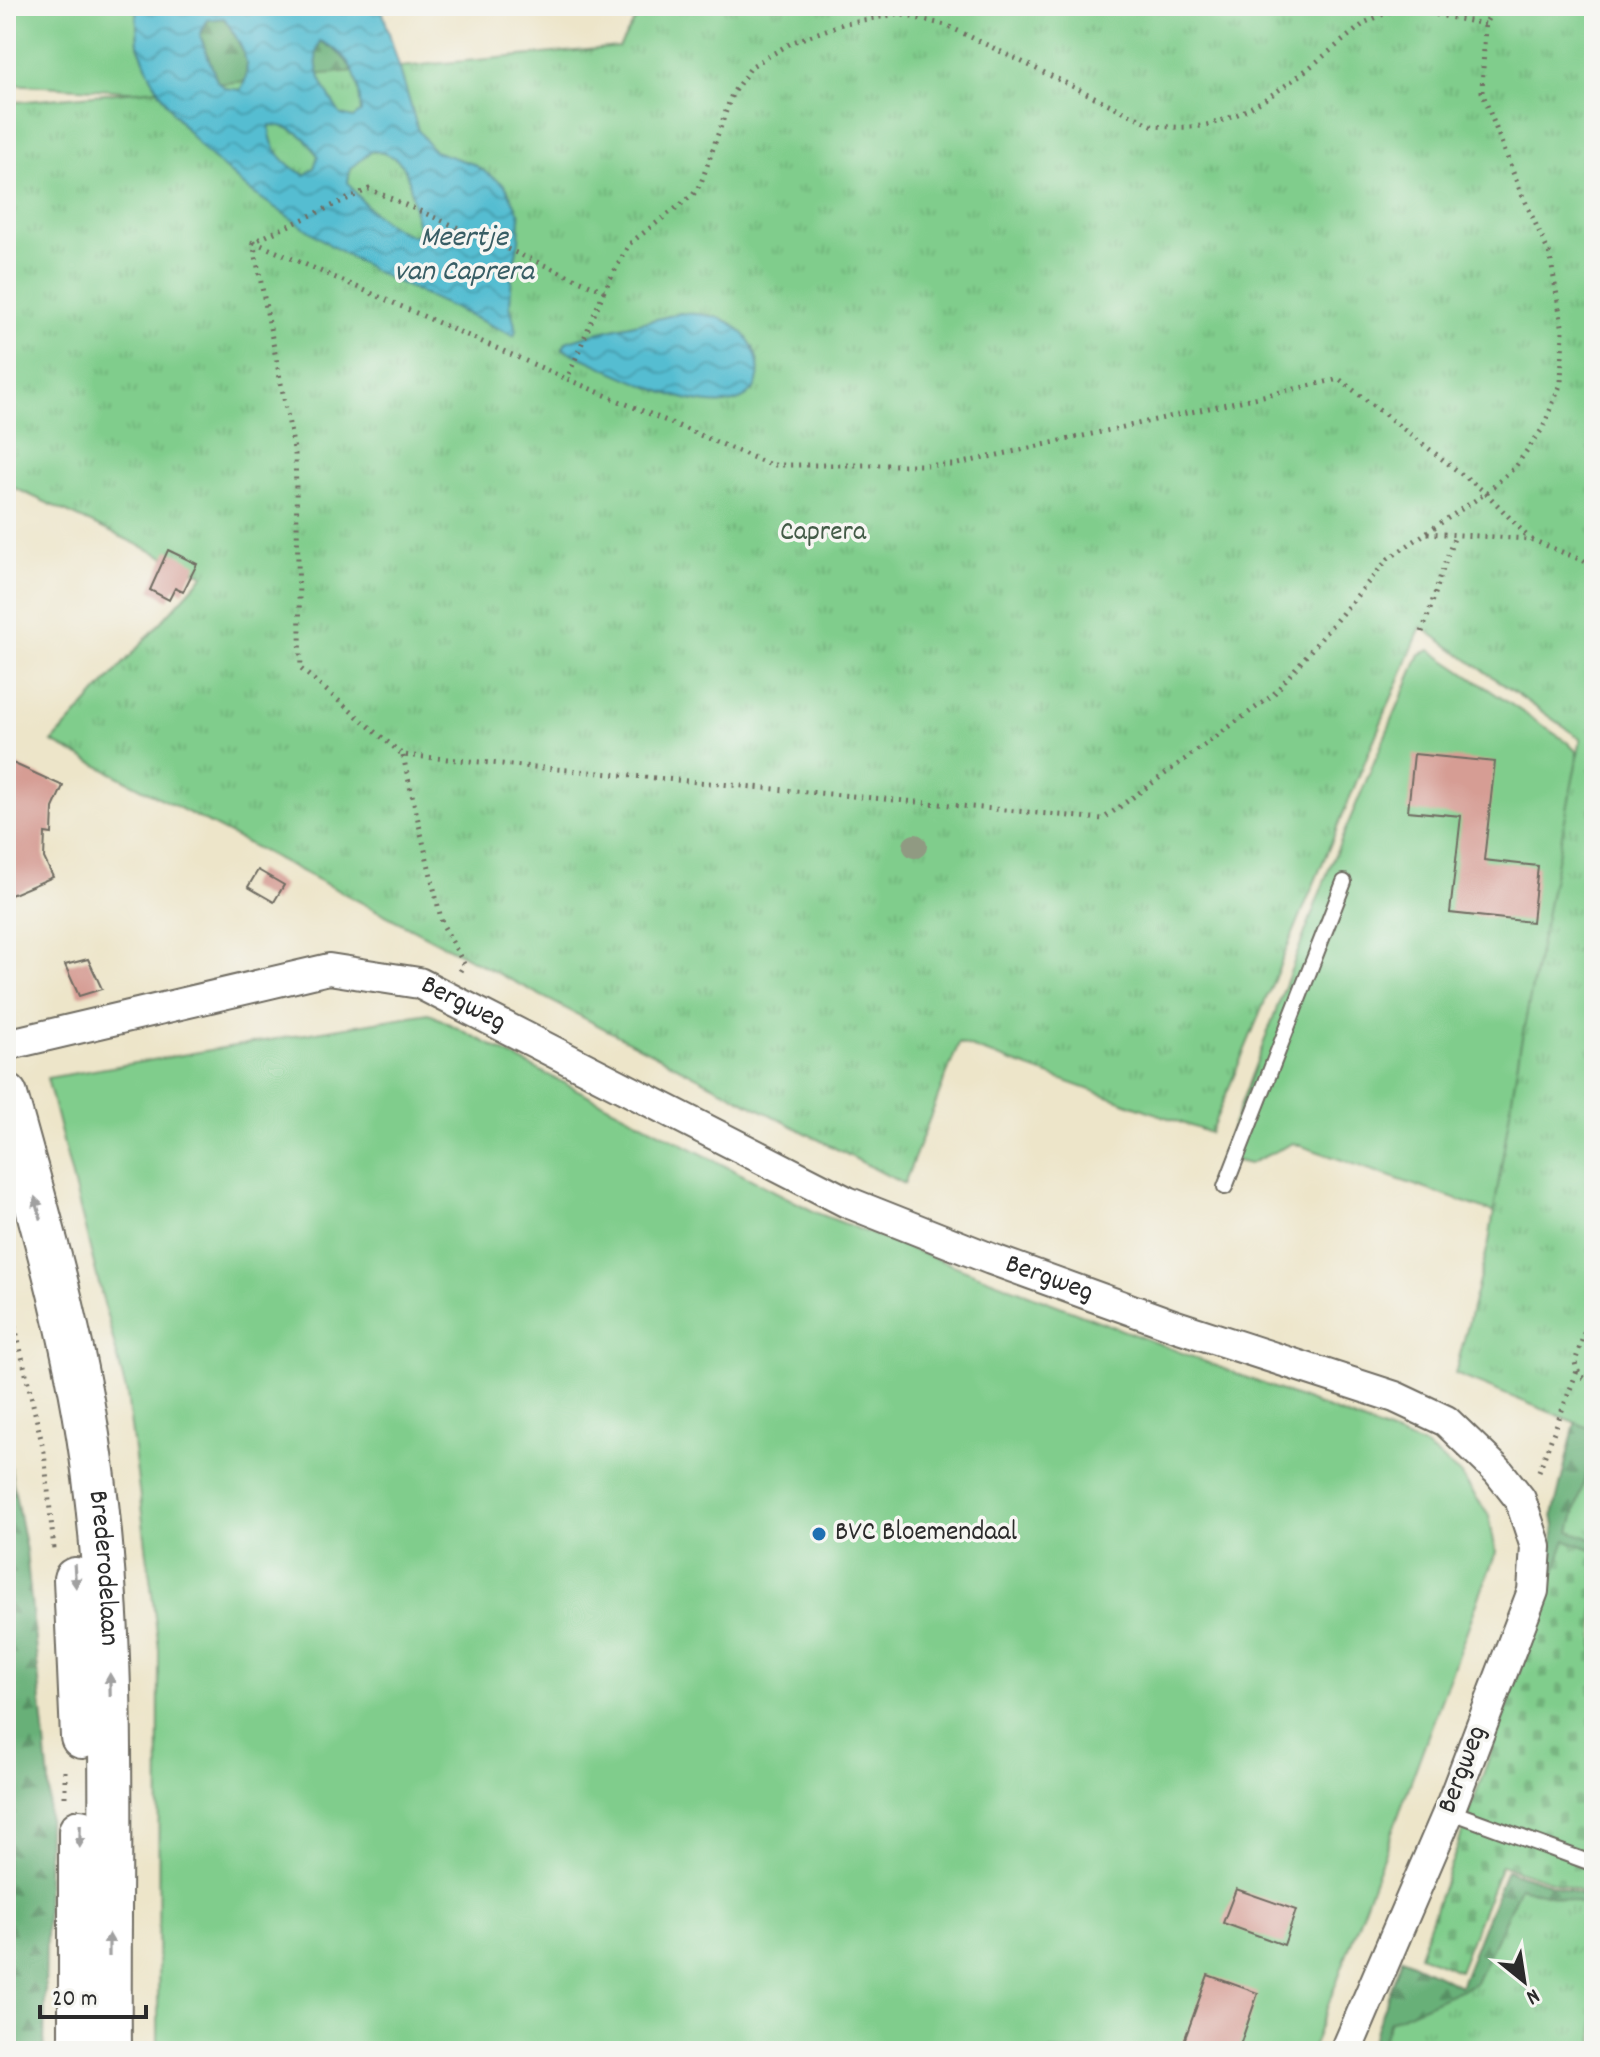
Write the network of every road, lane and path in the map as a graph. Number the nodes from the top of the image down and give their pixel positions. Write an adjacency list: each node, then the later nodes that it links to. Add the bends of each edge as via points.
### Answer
1 (1495, 6): 2 (path)
2 (1485, 24): 4 (path, via 1412,10 1388,12 1366,22 1243,113 1184,128 1154,126 946,25 898,14 845,23 793,42 752,66 732,94 701,183 629,244); 6 (path, via 1482,92 1550,255 1563,331 1561,383 1543,428 1515,467)
3 (253, 242): 4 (path, via 369,189); 5 (path); 12 (path, via 295,454 301,669)
4 (604, 291): 5 (path)
5 (567, 379): 6 (path, via 771,465 953,465 1339,379)
6 (1486, 493): 7 (path); 9 (path)
7 (1426, 533): 8 (path); 12 (path, via 1388,559 1273,695 1103,819)
8 (1455, 536): 9 (path); 11 (path)
9 (1530, 539): 10 (path)
10 (1594, 565)
11 (1422, 632)
12 (403, 755): 14 (path, via 442,923)
13 (1344, 882): 17 (lane)
14 (464, 964)
15 (6, 1045): 24 (street, Bergweg, via 329,969 419,983 847,1202 1176,1326 1395,1397 1446,1421 1520,1499 1536,1547 1533,1591)
16 (6, 1095): 19 (street, Brederodelaan, one-way to 16)
17 (1225, 1187)
18 (6, 1197): 19 (street, Brederodelaan)
19 (39, 1264): 26 (street, Brederodelaan, one-way to 26, via 71,1527 82,1705); 27 (street, Brederodelaan, one-way to 19, via 110,1657 94,1476 69,1339)
20 (1594, 1302): 21 (path, via 1575,1362)
21 (1577, 1371): 22 (path); 23 (path)
22 (1594, 1382)
23 (1538, 1473)
24 (1449, 1811): 25 (lane); 28 (street, Bergweg)
25 (1594, 1864)
26 (80, 2051)
27 (110, 2051)
28 (1346, 2051)

